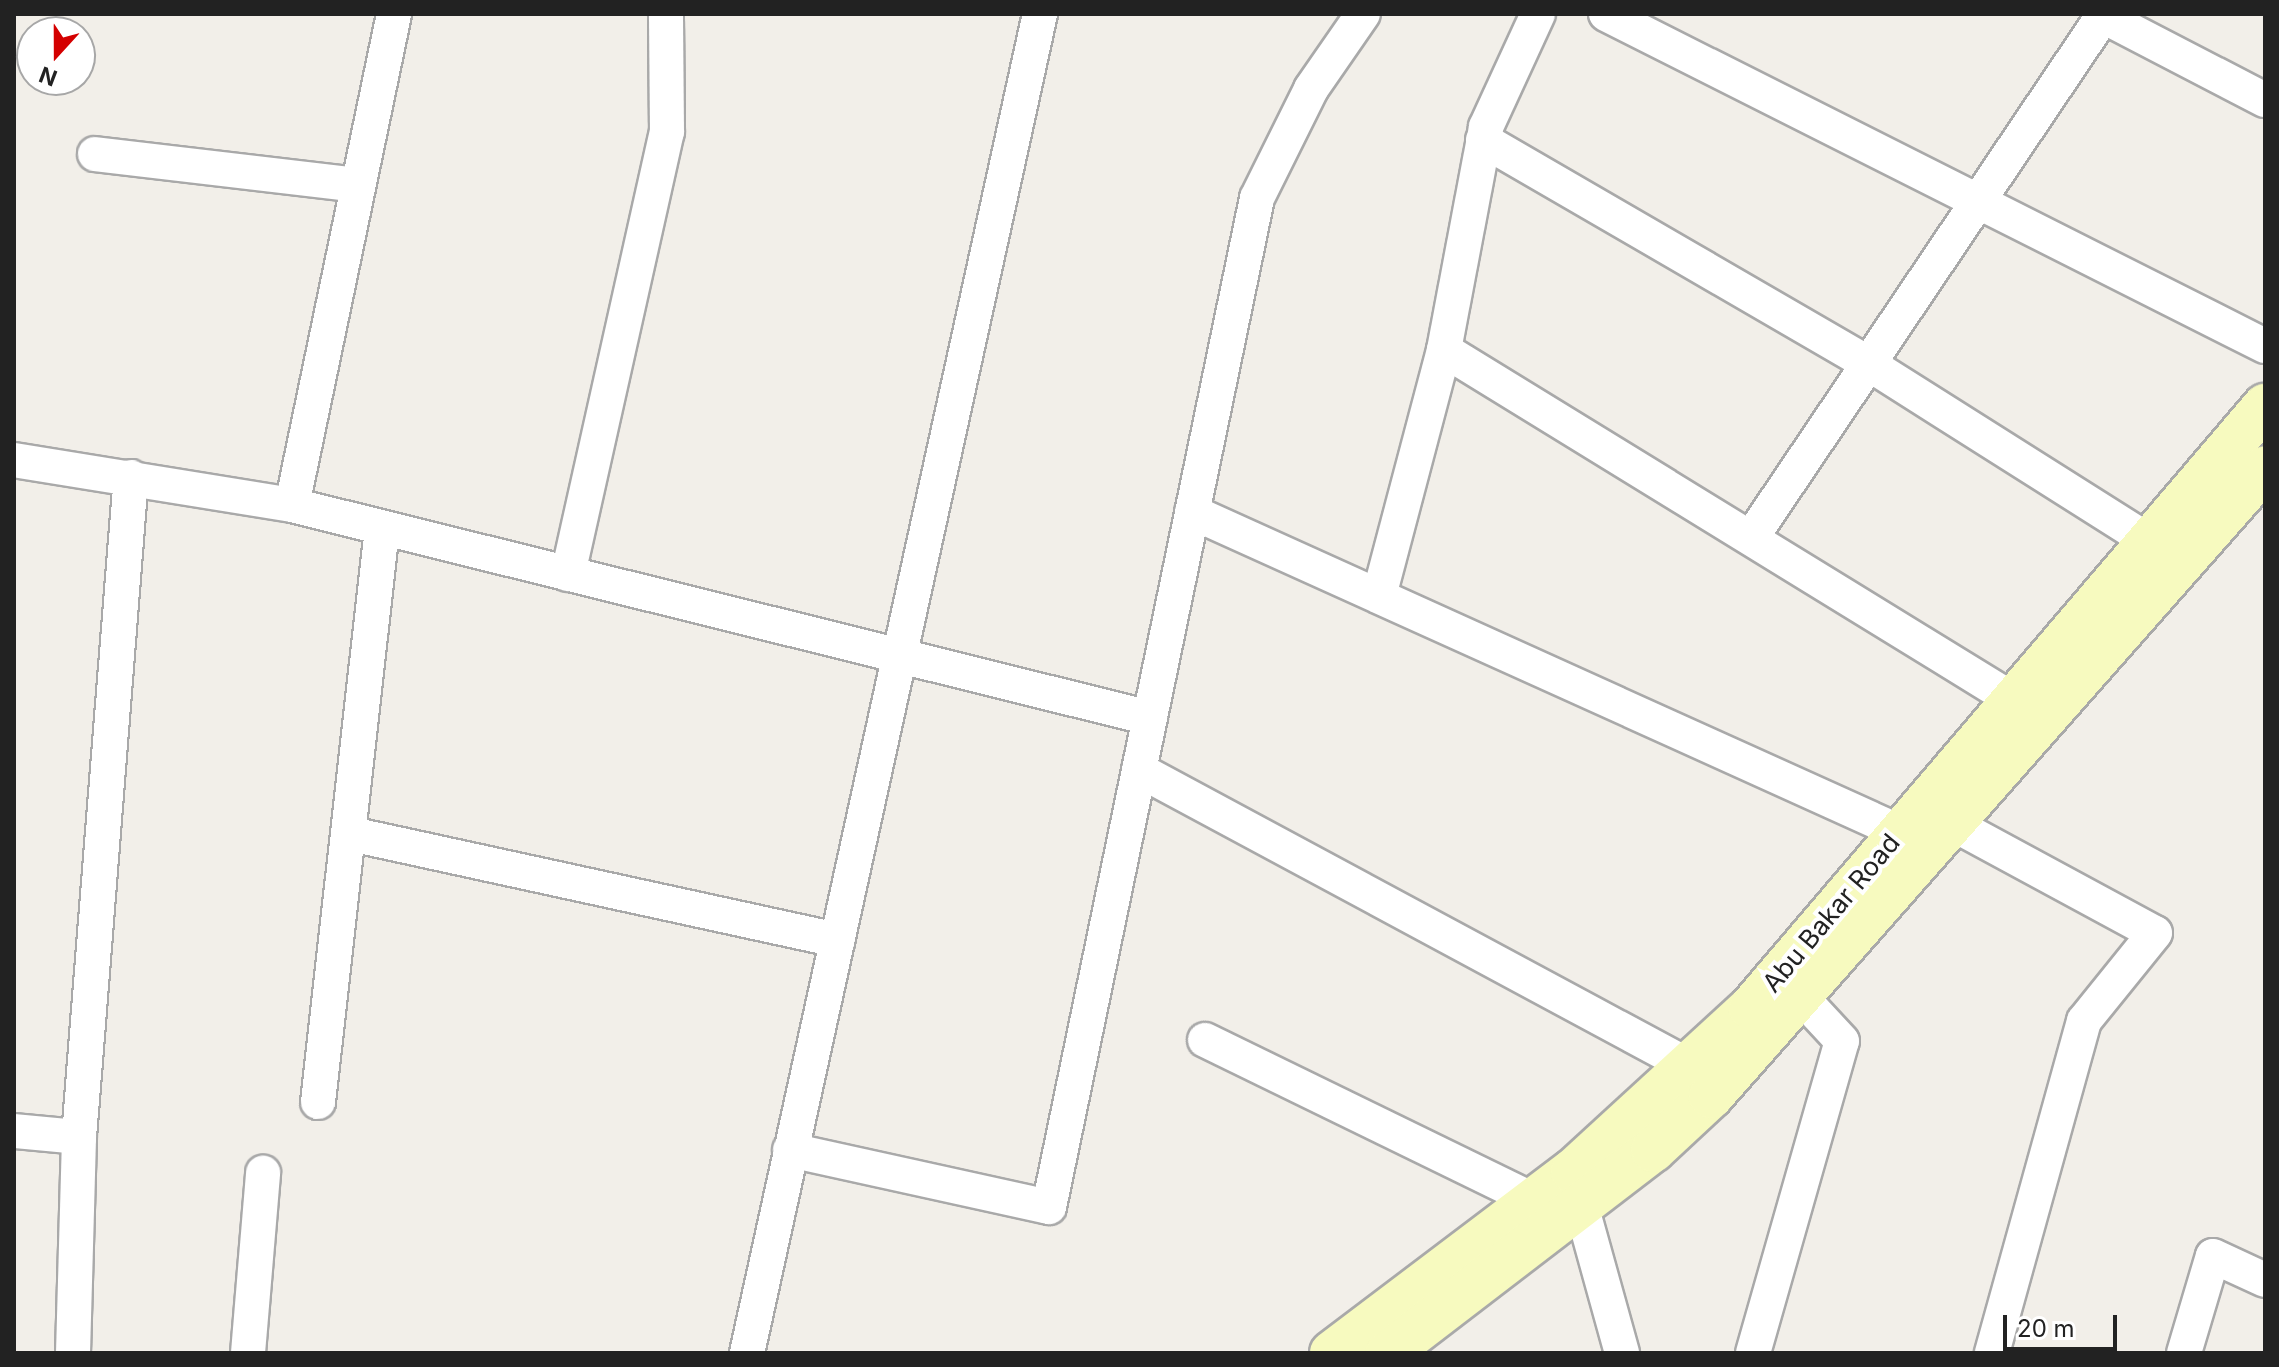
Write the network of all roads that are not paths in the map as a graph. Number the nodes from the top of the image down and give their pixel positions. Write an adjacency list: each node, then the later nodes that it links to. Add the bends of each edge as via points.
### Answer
1 (394, 14): 11 (street)
2 (666, 14): 25 (street, via 667,132)
3 (1040, 14): 27 (street)
4 (1363, 14): 21 (street, via 1311,89 1257,198)
5 (1538, 14): 9 (street)
6 (1606, 14): 12 (street)
7 (2101, 15): 8 (street); 12 (street)
8 (2265, 100)
9 (1483, 140): 14 (street); 15 (street)
10 (95, 154): 11 (street)
11 (357, 185): 20 (street)
12 (1977, 204): 13 (street); 15 (street)
13 (2265, 346)
14 (1444, 350): 23 (street); 26 (street)
15 (1869, 364): 23 (street); 24 (street)
16 (2265, 406): 24 (main road, Abu Bakar Road)
17 (14, 460): 19 (street)
18 (2265, 468): 30 (main road, Abu Bakar Road)
19 (131, 477): 20 (street); 41 (street)
20 (292, 505): 22 (street)
21 (1192, 512): 26 (street); 29 (street)
22 (382, 529): 25 (street); 34 (street)
23 (1751, 538): 28 (street)
24 (2147, 540): 28 (main road, Abu Bakar Road)
25 (568, 574): 27 (street)
26 (1379, 596): 33 (street)
27 (900, 656): 29 (street); 35 (street)
28 (2012, 699): 30 (main road, Abu Bakar Road)
29 (1150, 718): 31 (street)
30 (1981, 764): 32 (main road, Abu Bakar Road); 33 (main road, Abu Bakar Road)
31 (1139, 770): 38 (street); 42 (street, via 1049,1207)
32 (1955, 825): 36 (main road, Abu Bakar Road); 54 (street, via 2155,933 2084,1021)
33 (1900, 832): 38 (main road, Abu Bakar Road)
34 (351, 834): 35 (street); 39 (street)
35 (838, 940): 42 (street)
36 (1802, 998): 38 (main road, Abu Bakar Road); 53 (street, via 1842,1041)
37 (1205, 1040): 44 (street)
38 (1701, 1081): 44 (main road, Abu Bakar Road); 45 (main road, Abu Bakar Road)
39 (318, 1102)
40 (14, 1131): 41 (street)
41 (79, 1137): 47 (street)
42 (790, 1150): 49 (street)
43 (263, 1173): 48 (street)
44 (1535, 1201): 50 (main road, Abu Bakar Road)
45 (1581, 1205): 51 (main road, Abu Bakar Road); 52 (street)
46 (2265, 1280): 55 (street, via 2213,1256)
47 (73, 1353)
48 (248, 1353)
49 (747, 1353)
50 (1332, 1353)
51 (1388, 1353)
52 (1622, 1353)
53 (1753, 1353)
54 (1992, 1353)
55 (2184, 1353)

